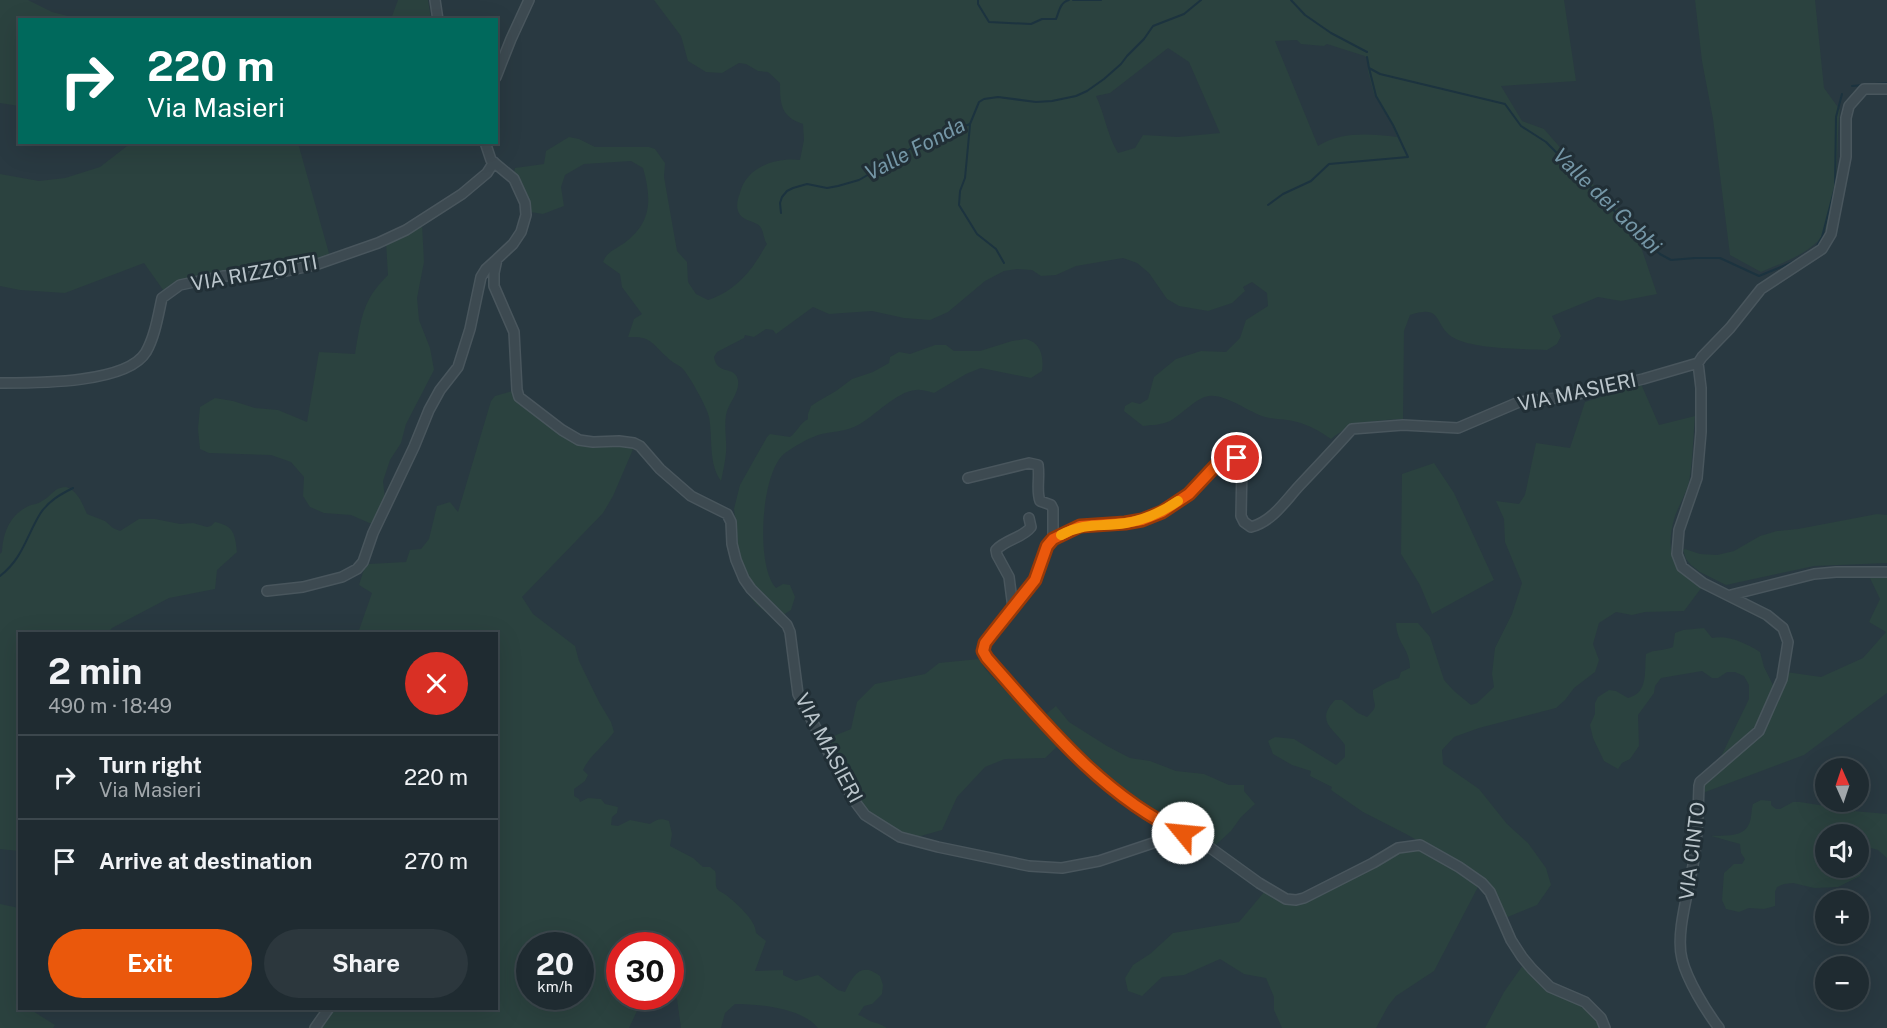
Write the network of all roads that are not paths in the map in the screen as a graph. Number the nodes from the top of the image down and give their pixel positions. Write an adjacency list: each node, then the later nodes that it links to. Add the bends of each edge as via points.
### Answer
1 (435, 0): 3 (street)
2 (529, 0): 4 (street)
3 (438, 18)
4 (498, 72)
5 (1887, 89): 9 (street, via 1864,89 1849,106 1846,157 1832,234 1822,249 1761,289)
6 (486, 144): 7 (street)
7 (494, 162): 8 (street, via 514,179 526,215 521,232); 10 (street, VIA RIZZOTTI, via 462,194 378,243 315,265 180,285 162,298 145,354 123,370 90,379)
8 (497, 259): 15 (street, via 481,277 458,367 429,410 363,562 342,577 291,590); 18 (street, VIA MASIERI, via 494,285 514,332 519,397 579,440 640,446 660,470 691,496 727,514 738,567 751,589 787,626 798,694 847,789 866,815 900,837 1029,866 1062,868 1099,861)
9 (1698, 363): 13 (street, VIA MASIERI, via 1566,397 1519,402 1458,428 1403,425 1352,429 1278,511 1260,525 1251,527 1241,516 1242,464 1230,456 1219,462 1189,494 1162,512 1125,523 1080,526); 16 (street, VIA CINTO, via 1701,432 1697,478 1679,530 1677,554 1682,567 1703,583)
10 (0, 383)
11 (968, 478): 13 (street, via 1029,463 1038,465 1037,495 1053,509)
12 (1029, 518): 17 (street, via 1028,531 996,550 1009,577)
13 (1053, 539): 17 (street, via 1035,580)
14 (1887, 572): 16 (street, via 1814,574)
15 (267, 591)
16 (1731, 595): 22 (street, VIA CINTO, via 1783,628 1788,642 1782,679 1759,731 1699,786 1695,858 1680,951 1688,974)
17 (1012, 608): 18 (street, via 985,643 983,651 987,658 1095,774 1162,824)
18 (1183, 833): 21 (street, via 1286,899 1296,900 1398,848 1420,845 1482,883 1490,892 1511,940 1532,969 1550,987 1585,1002)
19 (328, 1010): 20 (street)
20 (315, 1028)
21 (1605, 1028)
22 (1719, 1028)

